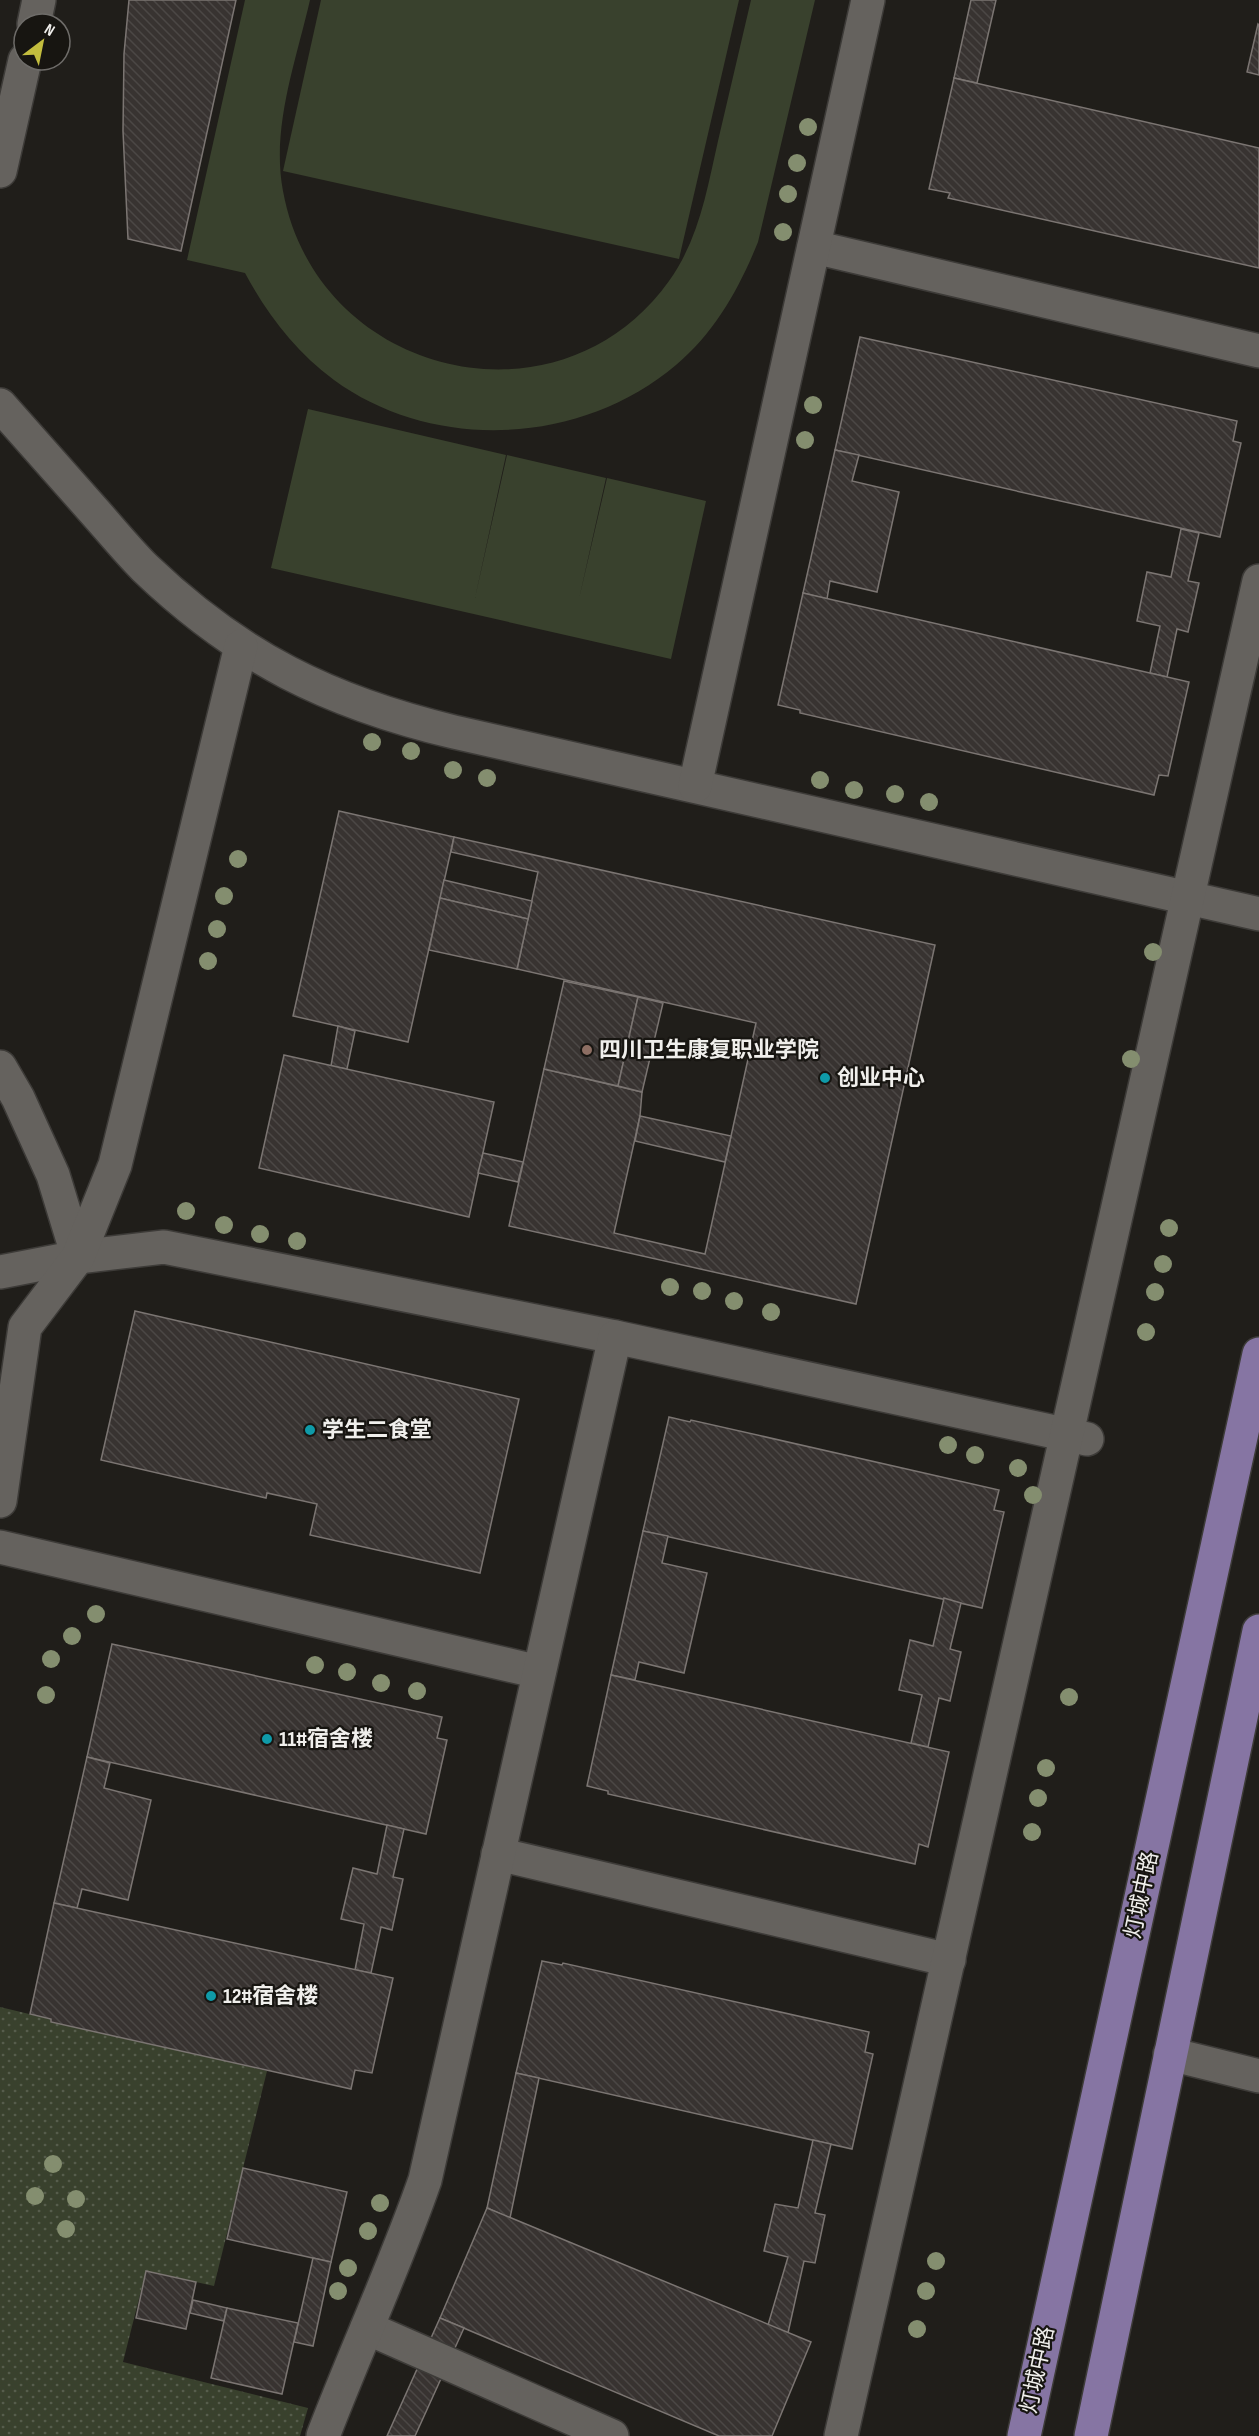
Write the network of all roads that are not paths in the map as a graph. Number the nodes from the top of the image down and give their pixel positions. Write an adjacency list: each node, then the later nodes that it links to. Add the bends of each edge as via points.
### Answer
1 (868, 0): 4 (street)
2 (22, 72): 3 (street)
3 (0, 171)
4 (814, 247): 5 (street); 9 (street)
5 (1259, 351)
6 (0, 405): 8 (street, via 144,566)
7 (1259, 581): 10 (street)
8 (241, 646): 9 (street, via 330,694 387,714); 13 (street, via 115,1165)
9 (695, 786): 10 (street)
10 (1188, 898): 11 (street); 17 (street)
11 (1259, 914)
12 (0, 1067): 13 (street, via 53,1175)
13 (78, 1257): 14 (street); 15 (street, via 164,1246); 18 (street, via 25,1327)
14 (0, 1272)
15 (615, 1337): 17 (street); 21 (street)
16 (1259, 1354): 30 (main road, 灯城中路)
17 (1077, 1436): 23 (street)
18 (0, 1501)
19 (0, 1547): 21 (street)
20 (1259, 1632): 24 (main road)
21 (539, 1672): 22 (street)
22 (498, 1854): 23 (street); 26 (street, via 425,2180)
23 (949, 1960): 29 (street)
24 (1170, 2054): 25 (street); 31 (main road)
25 (1259, 2076)
26 (367, 2328): 27 (street); 28 (street)
27 (324, 2436)
28 (612, 2436)
29 (841, 2436)
30 (1024, 2436)
31 (1091, 2436)

